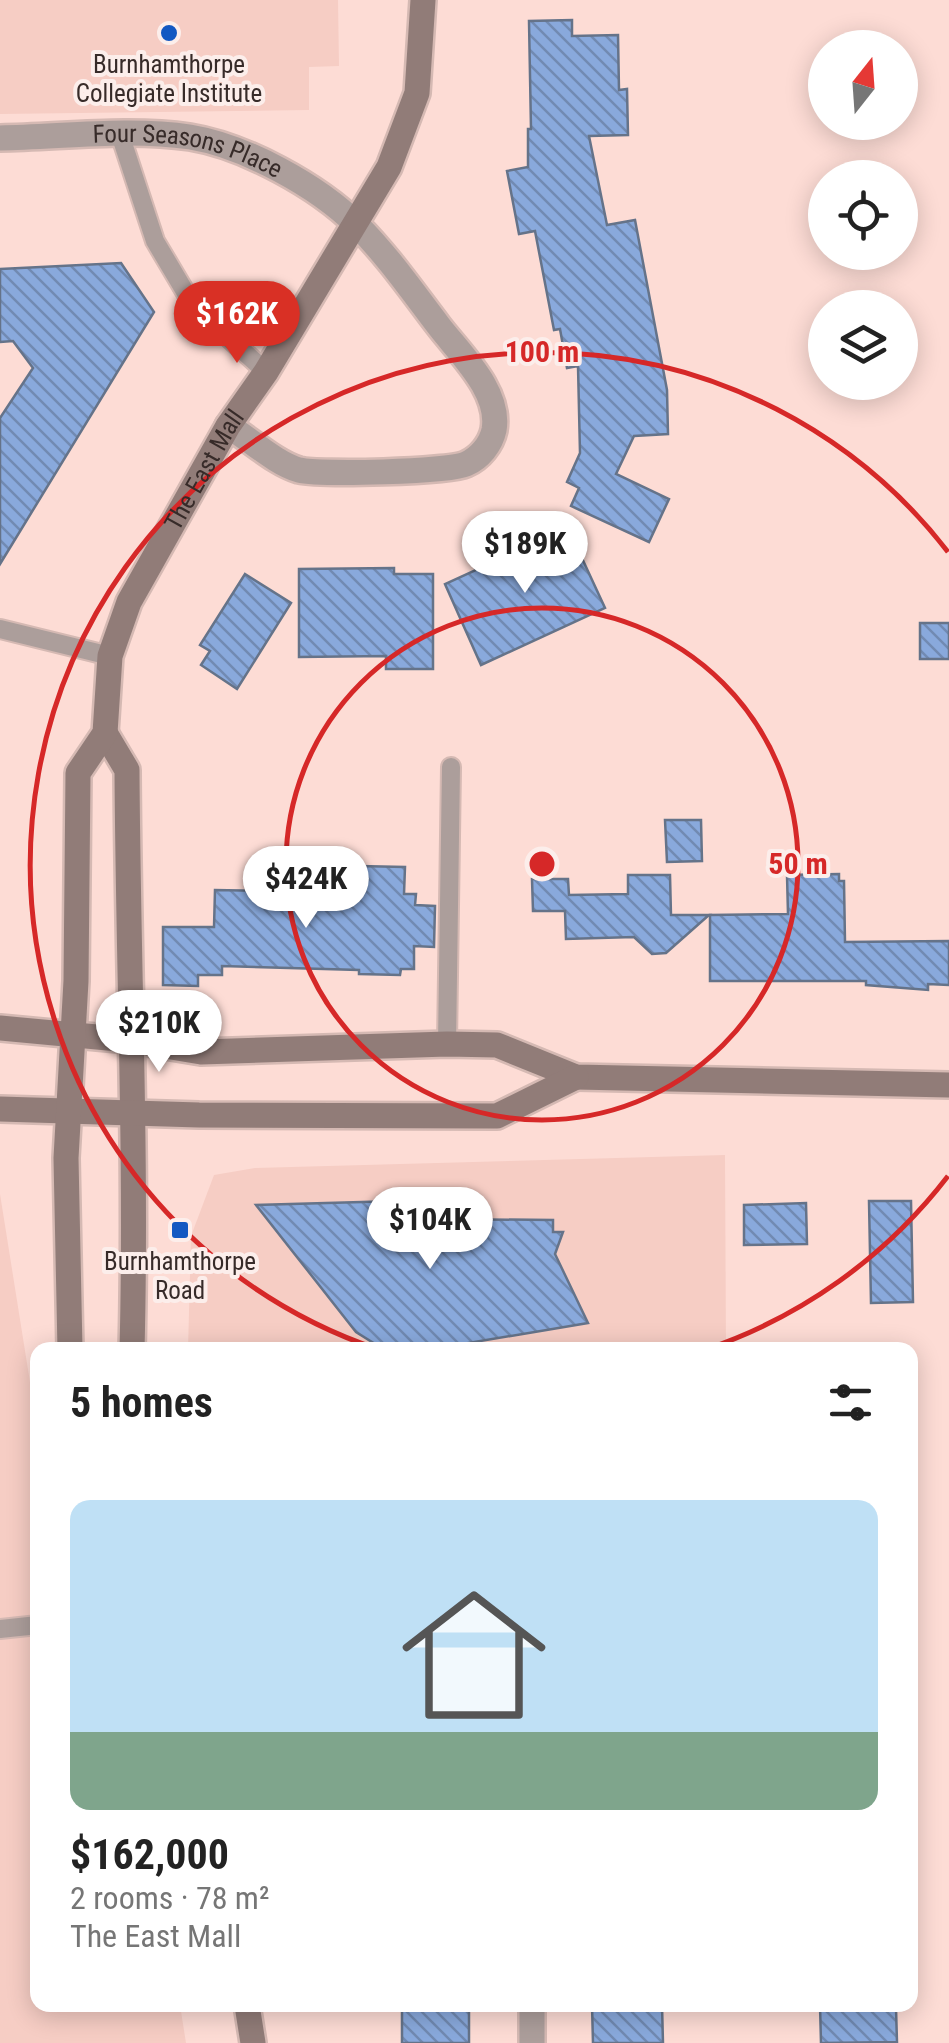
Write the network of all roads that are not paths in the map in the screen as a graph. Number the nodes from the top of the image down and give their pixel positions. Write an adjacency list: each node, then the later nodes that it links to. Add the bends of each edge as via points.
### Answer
1 (422, 0): 4 (main road, The East Mall, via 417,93 389,167)
2 (120, 134): 3 (street, Four Seasons Place); 4 (street, Four Seasons Place, via 191,137 245,152); 5 (lane, via 155,241 193,305)
3 (0, 138)
4 (355, 223): 5 (main road, The East Mall); 6 (street, Four Seasons Place, via 482,383 495,415 490,442 470,462 452,468 313,471 298,469)
5 (266, 372): 6 (main road, The East Mall)
6 (228, 426): 8 (main road, The East Mall, via 128,602)
7 (0, 628): 8 (lane)
8 (110, 656): 9 (main road, The East Mall)
9 (106, 733): 12 (main road, via 78,774); 13 (main road, The East Mall, via 126,770)
10 (451, 767): 14 (lane)
11 (0, 1028): 12 (main road)
12 (74, 1034): 13 (main road); 18 (main road)
13 (129, 1040): 14 (main road, via 200,1052); 19 (main road, The East Mall)
14 (447, 1044): 15 (main road, via 497,1046)
15 (576, 1077): 16 (main road); 19 (main road, via 497,1116)
16 (949, 1085)
17 (0, 1108): 18 (main road)
18 (69, 1110): 19 (main road); 20 (main road)
19 (134, 1113): 21 (main road, The East Mall)
20 (70, 1342)
21 (132, 1342)
22 (30, 1626): 23 (lane)
23 (0, 1629)
24 (248, 2012): 26 (main road)
25 (532, 2012): 27 (street)
26 (253, 2043)
27 (532, 2043)

